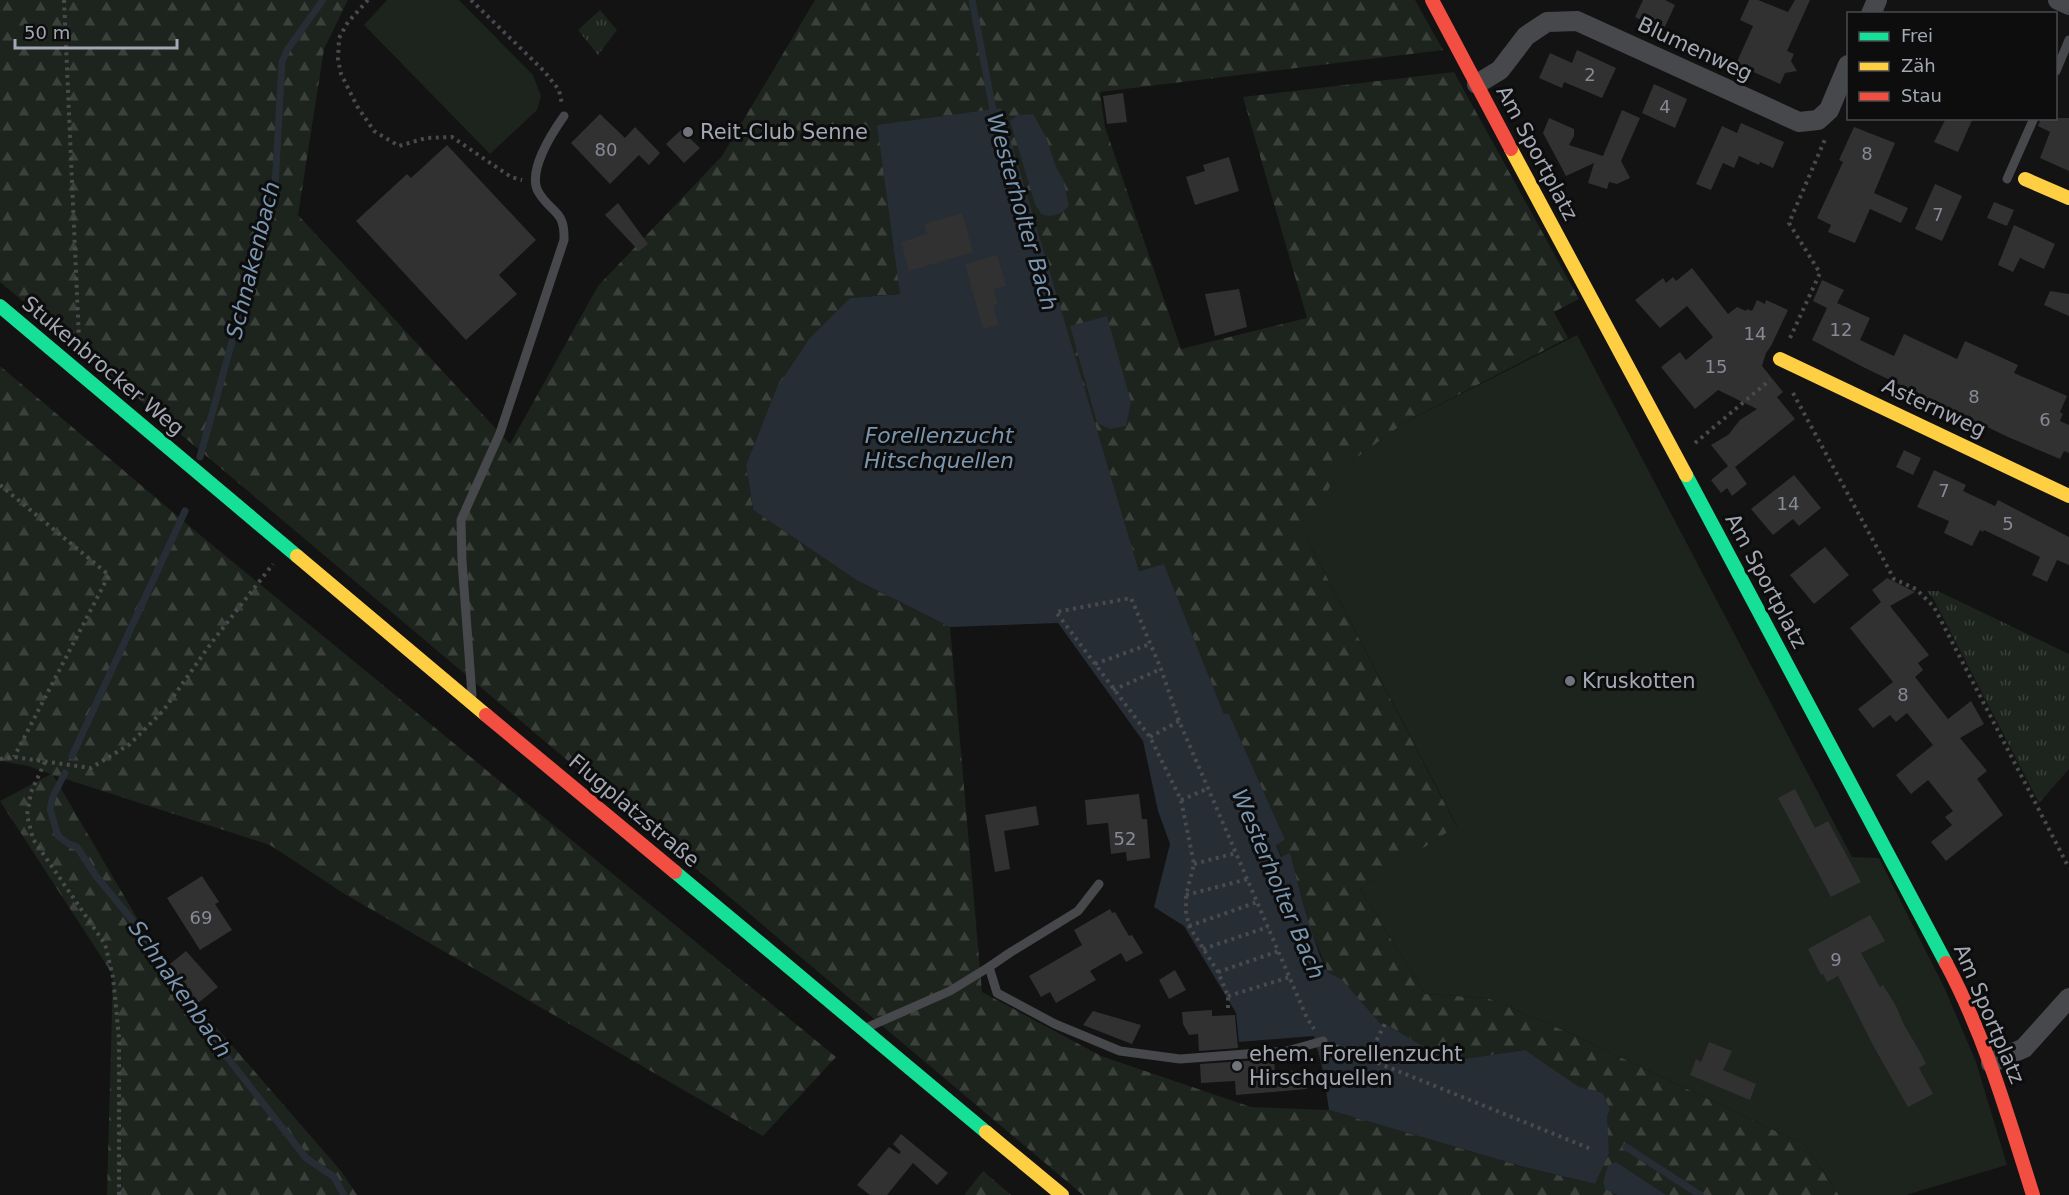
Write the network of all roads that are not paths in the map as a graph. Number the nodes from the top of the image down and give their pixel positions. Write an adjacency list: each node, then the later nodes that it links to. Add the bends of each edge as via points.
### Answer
1 (1432, 0): 7 (street, Am Sportplatz)
2 (2058, 0): 3 (street)
3 (2069, 5)
4 (2069, 40): 6 (lane)
5 (1847, 67): 7 (street, Blumenweg, via 1829,110 1818,120 1799,123 1577,21 1547,22 1526,36 1500,70)
6 (2057, 67)
7 (1477, 84): 23 (street, Am Sportplatz, via 1958,983)
8 (564, 116): 17 (lane, via 551,134 534,183 565,224 564,240 500,433 461,520)
9 (2033, 120): 10 (lane)
10 (2007, 179)
11 (2025, 179): 12 (street)
12 (2069, 198)
13 (0, 306): 15 (street, Stukenbrocker Weg)
14 (1780, 365): 16 (street, Asternweg)
15 (179, 458): 17 (street, Flugplatzstraße)
16 (2069, 496)
17 (472, 704): 21 (street, Flugplatzstraße)
18 (1100, 884): 19 (lane, via 1078,912)
19 (989, 967): 21 (lane, via 950,991); 22 (lane, via 997,993 1055,1024 1120,1051 1180,1059 1287,1051)
20 (2069, 998): 23 (street, via 2024,1048)
21 (863, 1030): 24 (street, Flugplatzstraße)
22 (1323, 1041)
23 (1991, 1063): 25 (street, Am Sportplatz)
24 (1062, 1195)
25 (2033, 1195)

